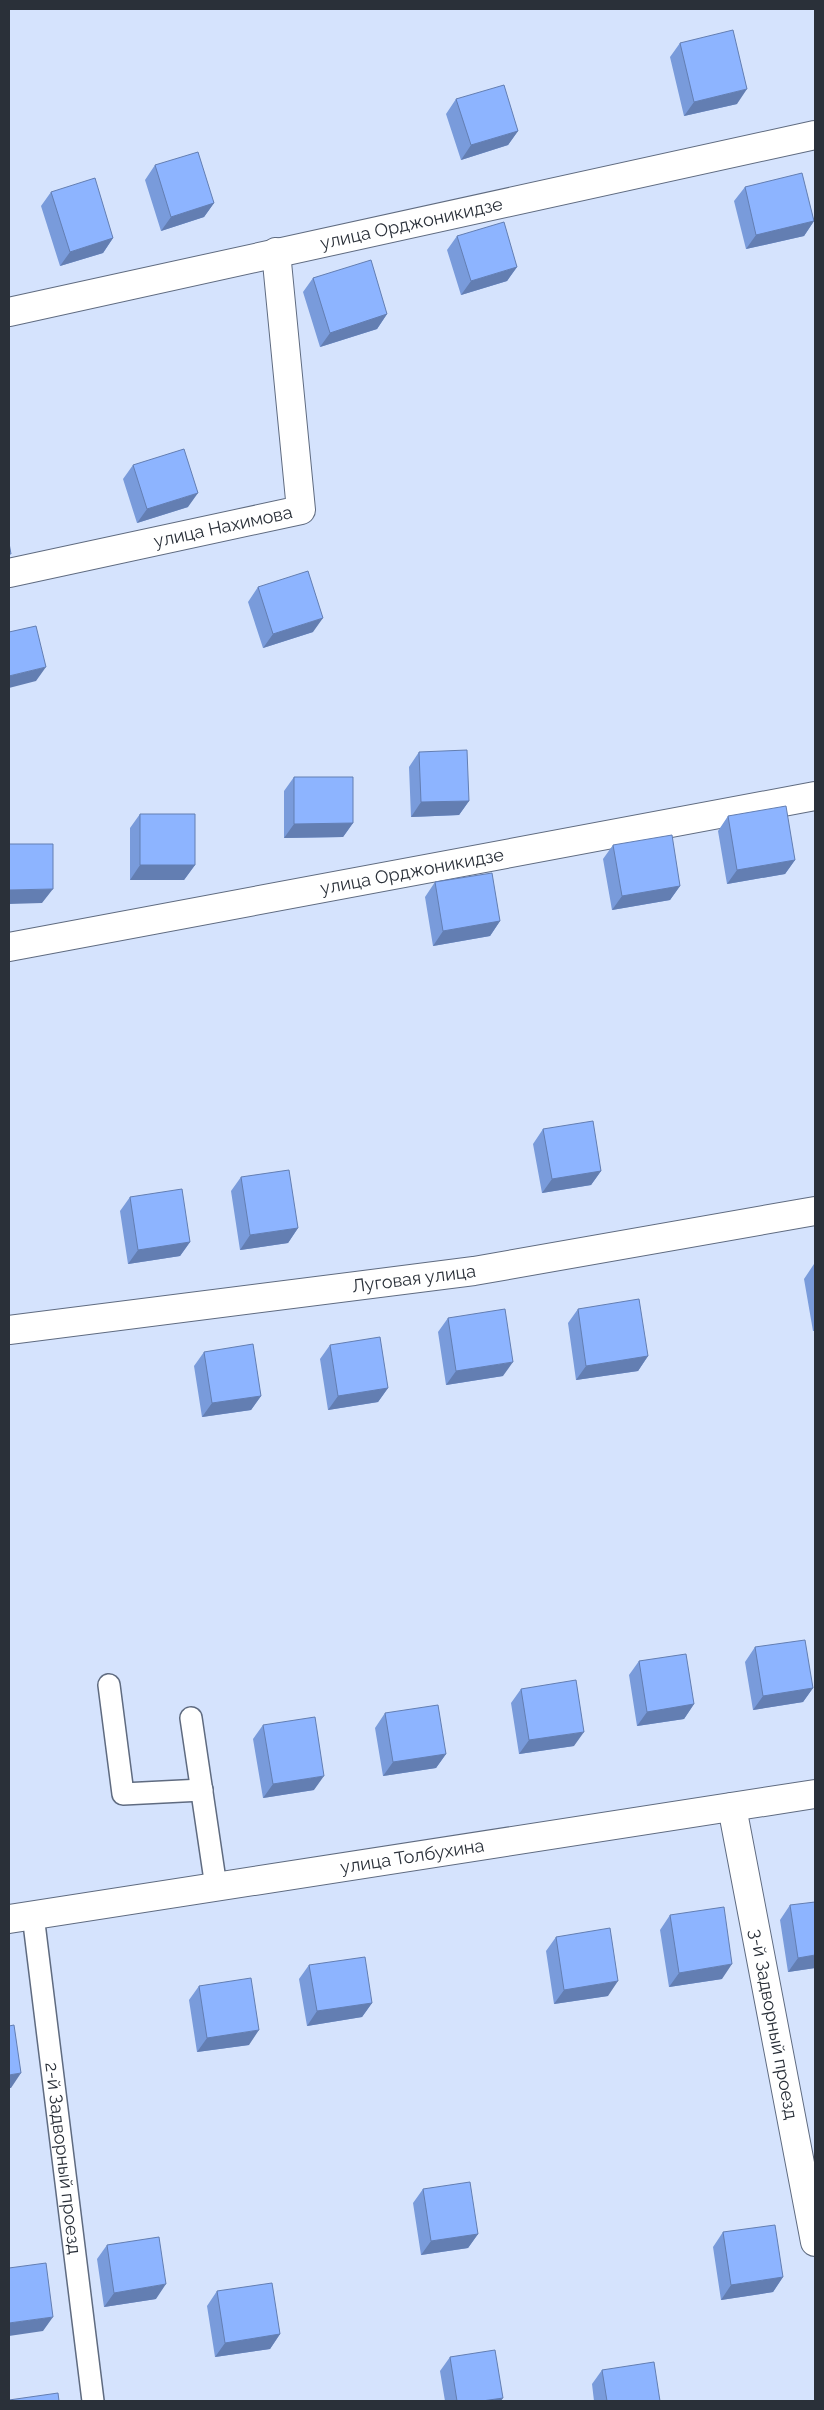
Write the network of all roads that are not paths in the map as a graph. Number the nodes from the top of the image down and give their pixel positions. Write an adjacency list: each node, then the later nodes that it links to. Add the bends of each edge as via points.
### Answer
1 (815, 135): 2 (street, улица Орджоникидзе)
2 (276, 252): 3 (street, улица Орджоникидзе); 4 (street, улица Нахимова, via 301,510)
3 (9, 312)
4 (9, 573)
5 (815, 796): 6 (street, улица Орджоникидзе)
6 (9, 947)
7 (815, 1212): 8 (street, Луговая улица, via 474,1271)
8 (9, 1330)
9 (109, 1685): 11 (lane, via 123,1794)
10 (191, 1718): 11 (lane)
11 (202, 1790): 14 (lane)
12 (815, 1794): 13 (street, улица Толбухина)
13 (732, 1807): 14 (street, улица Толбухина); 16 (street, 3-й Задворный проезд)
14 (216, 1887): 15 (street, улица Толбухина)
15 (21, 1917): 17 (lane, 2-й Задворный проезд)
16 (815, 2242)
17 (93, 2401)

